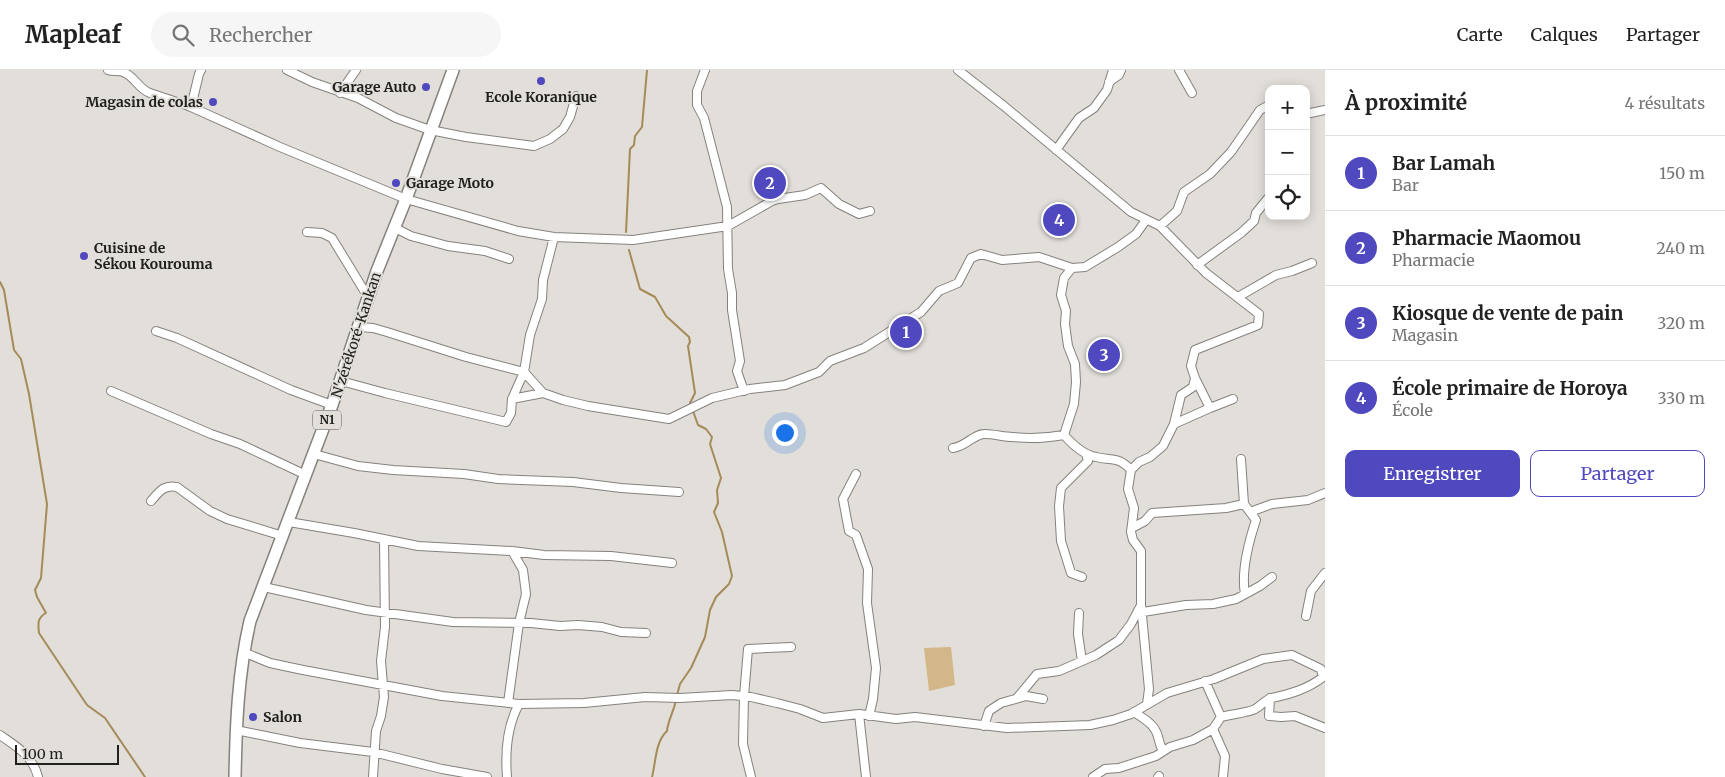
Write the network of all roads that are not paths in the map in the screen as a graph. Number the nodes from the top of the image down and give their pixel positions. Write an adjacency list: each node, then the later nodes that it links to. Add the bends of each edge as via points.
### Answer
1 (108, 70): 16 (street, via 122,71 149,93)
2 (201, 70): 16 (street)
3 (287, 70): 11 (street)
4 (356, 70): 13 (street)
5 (453, 70): 20 (highway, N'zérékoré-Kankan / N1)
6 (705, 70): 26 (street, via 697,91 697,104 718,169)
7 (958, 70): 21 (street)
8 (1113, 70): 12 (street)
9 (1121, 70): 12 (street)
10 (1179, 70): 14 (street)
11 (298, 72): 13 (street)
12 (1109, 82): 21 (street, via 1094,108 1079,118)
13 (340, 93): 20 (street)
14 (1192, 93)
15 (576, 96): 20 (street, via 563,129 534,146)
16 (191, 107): 22 (street)
17 (1265, 107): 27 (street, via 1210,174 1184,192 1177,211)
18 (1325, 110): 19 (street)
19 (1310, 113)
20 (430, 130): 22 (highway, N'zérékoré-Kankan / N1)
21 (1056, 150): 25 (street, via 1131,212)
22 (406, 199): 28 (highway, N'zérékoré-Kankan / N1); 30 (street, via 518,231)
23 (1265, 202): 33 (street, via 1254,221)
24 (870, 211): 26 (street, via 859,214 839,204 821,188 805,195 778,198)
25 (1146, 220): 27 (street); 34 (street, via 1136,234 1118,246 1085,267)
26 (728, 226): 30 (street, via 633,240); 43 (street, via 732,310 740,361 737,372)
27 (1160, 226): 33 (street)
28 (393, 227): 31 (street, via 411,236); 35 (highway, N'zérékoré-Kankan / N1)
29 (307, 232): 35 (street, via 322,233 332,238)
30 (554, 237): 39 (street)
31 (509, 259)
32 (1312, 263): 36 (street, via 1276,275)
33 (1197, 265): 36 (street)
34 (1072, 268): 43 (street, via 1039,256 1002,260 981,254 970,258 958,283 939,291 921,312 864,348 830,361 819,372 785,385); 50 (street, via 1064,278 1061,295 1076,382 1074,404)
35 (368, 297): 37 (highway, N'zérékoré-Kankan / N1)
36 (1238, 298): 40 (street, via 1259,314 1258,325 1195,350 1191,366)
37 (358, 327): 39 (street, via 373,328); 41 (highway, N'zérékoré-Kankan / N1)
38 (156, 331): 47 (street)
39 (524, 372): 44 (street); 45 (street)
40 (1195, 378): 48 (street); 49 (street, via 1193,387 1181,395)
41 (340, 380): 45 (street, via 506,422 511,413); 47 (highway, N'zérékoré-Kankan / N1)
42 (111, 391): 56 (street)
43 (744, 391): 44 (street, via 712,398 669,419 588,406)
44 (543, 392): 45 (street)
45 (512, 399)
46 (1233, 399): 48 (street)
47 (332, 405): 52 (highway, N'zérékoré-Kankan / N1)
48 (1210, 408): 49 (street)
49 (1174, 424): 55 (street, via 1163,446)
50 (1064, 435): 51 (street, via 1025,438 983,434 962,447); 53 (street)
51 (953, 448)
52 (314, 454): 56 (highway, N'zérékoré-Kankan / N1); 58 (street, via 358,466 393,470)
53 (1086, 454): 55 (street, via 1123,462); 70 (street, via 1088,460 1060,488 1059,506 1061,541 1071,573)
54 (1241, 459): 61 (street)
55 (1131, 470): 64 (street, via 1128,489 1134,508)
56 (306, 474): 63 (highway, N'zérékoré-Kankan / N1)
57 (856, 474): 94 (street, via 843,499 849,531 856,535 868,569 867,603 876,668)
58 (679, 492)
59 (1325, 493): 62 (street, via 1308,500 1272,504)
60 (151, 501): 65 (street, via 162,488 177,487 210,511)
61 (1244, 504): 62 (street); 64 (street, via 1152,513)
62 (1250, 512): 73 (street, via 1256,520 1246,560)
63 (289, 522): 65 (highway, N'zérékoré-Kankan / N1); 66 (street)
64 (1132, 528): 74 (street, via 1133,540 1141,551)
65 (283, 536): 72 (highway, N'zérékoré-Kankan / N1)
66 (384, 539): 67 (street, via 418,546); 75 (street)
67 (512, 551): 68 (street, via 611,556); 78 (street, via 523,570 526,594)
68 (672, 564)
69 (1325, 573): 77 (street, via 1311,591)
70 (1082, 577)
71 (1272, 577): 73 (street)
72 (264, 587): 75 (street); 81 (highway, N'zérékoré-Kankan / N1, via 250,621)
73 (1245, 594): 74 (street, via 1214,604)
74 (1142, 608): 82 (street, via 1119,640); 91 (street, via 1149,689)
75 (385, 612): 78 (street, via 453,622); 84 (street, via 381,661)
76 (1079, 613): 82 (street)
77 (1306, 616)
78 (519, 623): 79 (street, via 578,625); 89 (street)
79 (646, 633)
80 (791, 647): 85 (street, via 748,649)
81 (243, 652): 84 (street, via 270,663); 99 (highway, N'zérékoré-Kankan / N1)
82 (1082, 661): 86 (street, via 1059,671 1037,674)
83 (1205, 681): 87 (street, via 1263,659 1292,655 1321,670 1323,677 1312,685); 91 (street, via 1167,693); 95 (street)
84 (384, 685): 89 (street, via 442,696); 102 (street)
85 (744, 696): 90 (street, via 645,697 584,703); 93 (street, via 823,718); 108 (street, via 743,744)
86 (1017, 698): 88 (street); 96 (street, via 1000,703 989,711)
87 (1270, 698): 95 (street, via 1254,710); 97 (street, via 1269,716 1295,716)
88 (1043, 699)
89 (508, 703): 90 (street)
90 (520, 704): 107 (street, via 510,726)
91 (1147, 704): 92 (street)
92 (1134, 712): 96 (street, via 1090,725); 101 (street, via 1148,720)
93 (860, 714): 94 (street); 109 (street)
94 (869, 716): 96 (street, via 915,717)
95 (1221, 717): 98 (street)
96 (984, 726)
97 (1325, 728)
98 (1213, 729): 101 (street); 111 (street, via 1225,756)
99 (236, 730): 102 (street, via 300,743); 104 (highway, N'zérékoré-Kankan / N1)
100 (0, 735): 103 (street, via 34,763)
101 (1164, 751): 110 (street, via 1119,768 1105,768)
102 (374, 752): 105 (street); 106 (street)
103 (38, 777)
104 (235, 777)
105 (373, 777)
106 (487, 777)
107 (507, 777)
108 (751, 777)
109 (866, 777)
110 (1093, 777)
111 (1223, 777)

